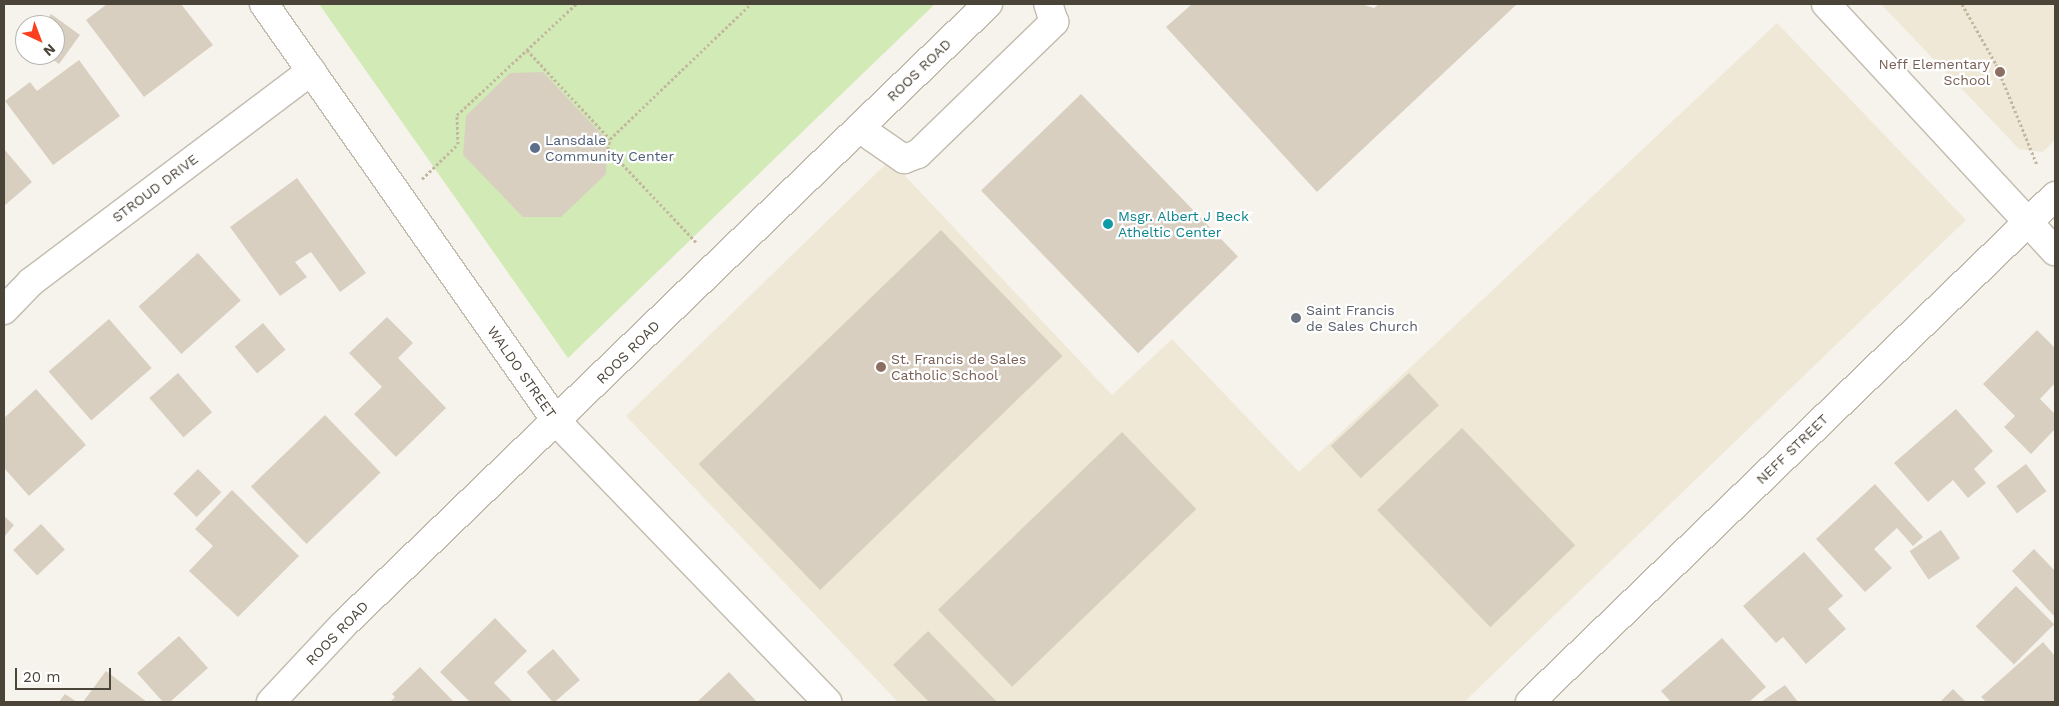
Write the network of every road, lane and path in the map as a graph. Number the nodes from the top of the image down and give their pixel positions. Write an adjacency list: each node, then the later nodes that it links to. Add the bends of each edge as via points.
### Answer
1 (264, 4): 9 (street, WALDO STREET)
2 (576, 4): 8 (path)
3 (751, 4): 11 (path)
4 (988, 4): 10 (street, ROOS ROAD)
5 (1048, 4): 10 (street, via 1054,22 918,154 904,159)
6 (1826, 4): 15 (street)
7 (1962, 4): 12 (path, via 1996,64)
8 (527, 50): 11 (path); 14 (path, via 457,115 458,144)
9 (311, 71): 14 (street, WALDO STREET); 18 (street, STROUD DRIVE, via 31,282)
10 (859, 128): 17 (street, ROOS ROAD)
11 (610, 139): 17 (path, via 608,149)
12 (2036, 165)
13 (2055, 196): 15 (street, NEFF STREET)
14 (401, 199): 19 (street, WALDO STREET)
15 (2028, 223): 16 (street); 22 (street, NEFF STREET)
16 (2055, 250)
17 (717, 265): 19 (street, ROOS ROAD)
18 (4, 310)
19 (557, 422): 20 (street, ROOS ROAD, via 342,626); 21 (street, WALDO STREET)
20 (271, 702)
21 (827, 702)
22 (1530, 702)

